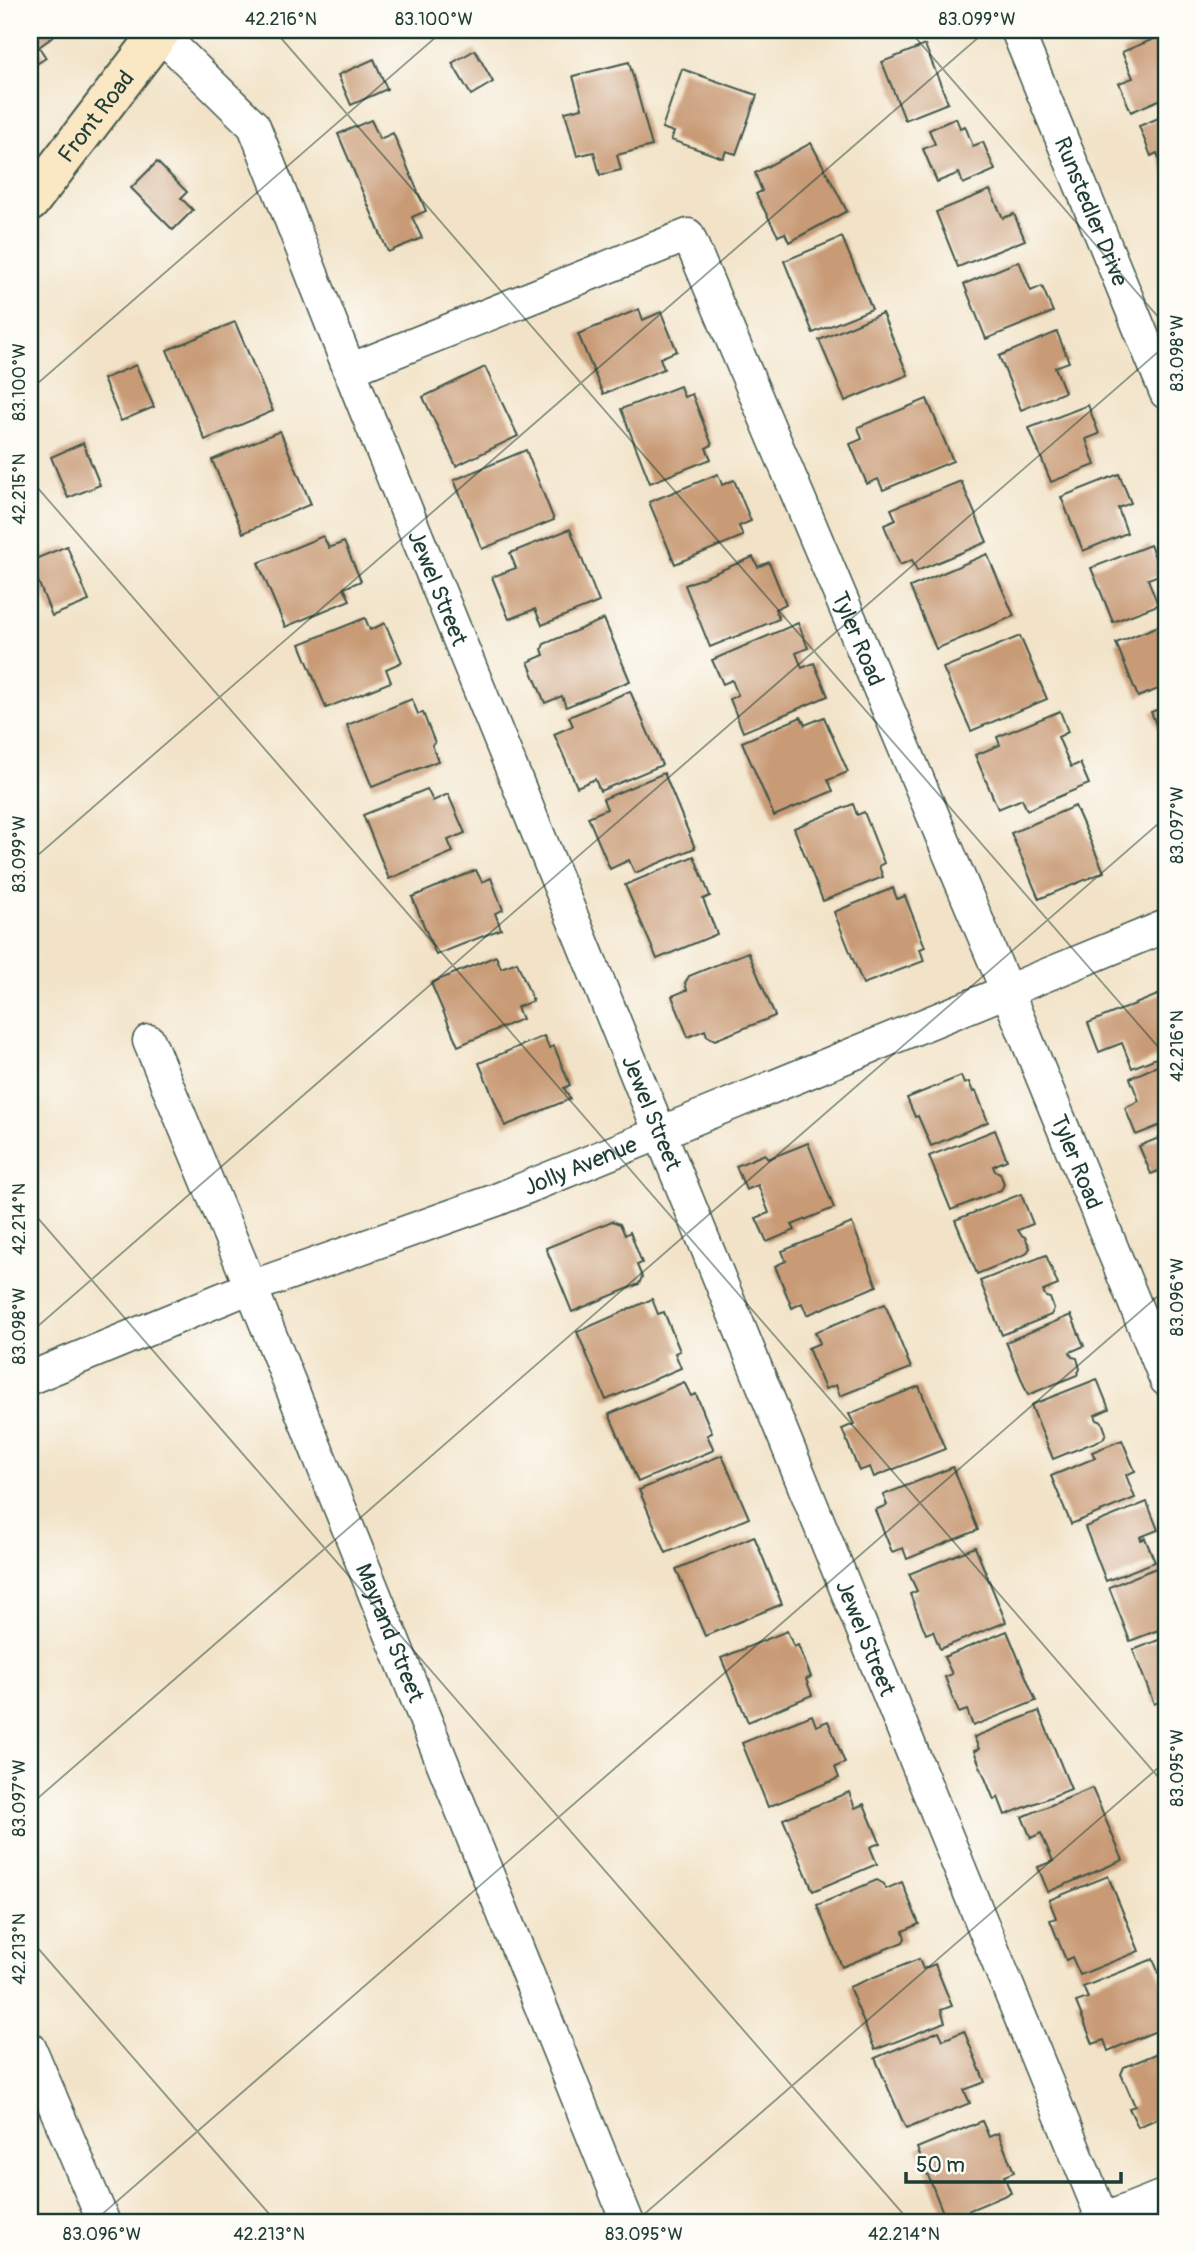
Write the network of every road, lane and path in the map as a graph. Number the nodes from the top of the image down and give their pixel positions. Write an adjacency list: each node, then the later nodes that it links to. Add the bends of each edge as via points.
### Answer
1 (1017, 30): 5 (street, Runstedler Drive)
2 (161, 32): 3 (main road, Front Road); 4 (street, Jewel Street, via 254,126)
3 (30, 202)
4 (349, 370): 7 (street, Tyler Road, via 688,235); 9 (street, Jewel Street)
5 (1166, 393)
6 (1166, 926): 7 (street, Jolly Avenue)
7 (1007, 991): 9 (street, Jolly Avenue); 12 (street, Tyler Road)
8 (149, 1041): 10 (street, Mayrand Street)
9 (660, 1133): 10 (street, Jolly Avenue, via 486,1204); 15 (street, Jewel Street)
10 (251, 1287): 11 (street, Jolly Avenue); 17 (street, Mayrand Street)
11 (30, 1378)
12 (1166, 1380)
13 (30, 2048): 16 (street)
14 (1166, 2195): 15 (street)
15 (1099, 2222)
16 (104, 2223)
17 (628, 2223)

